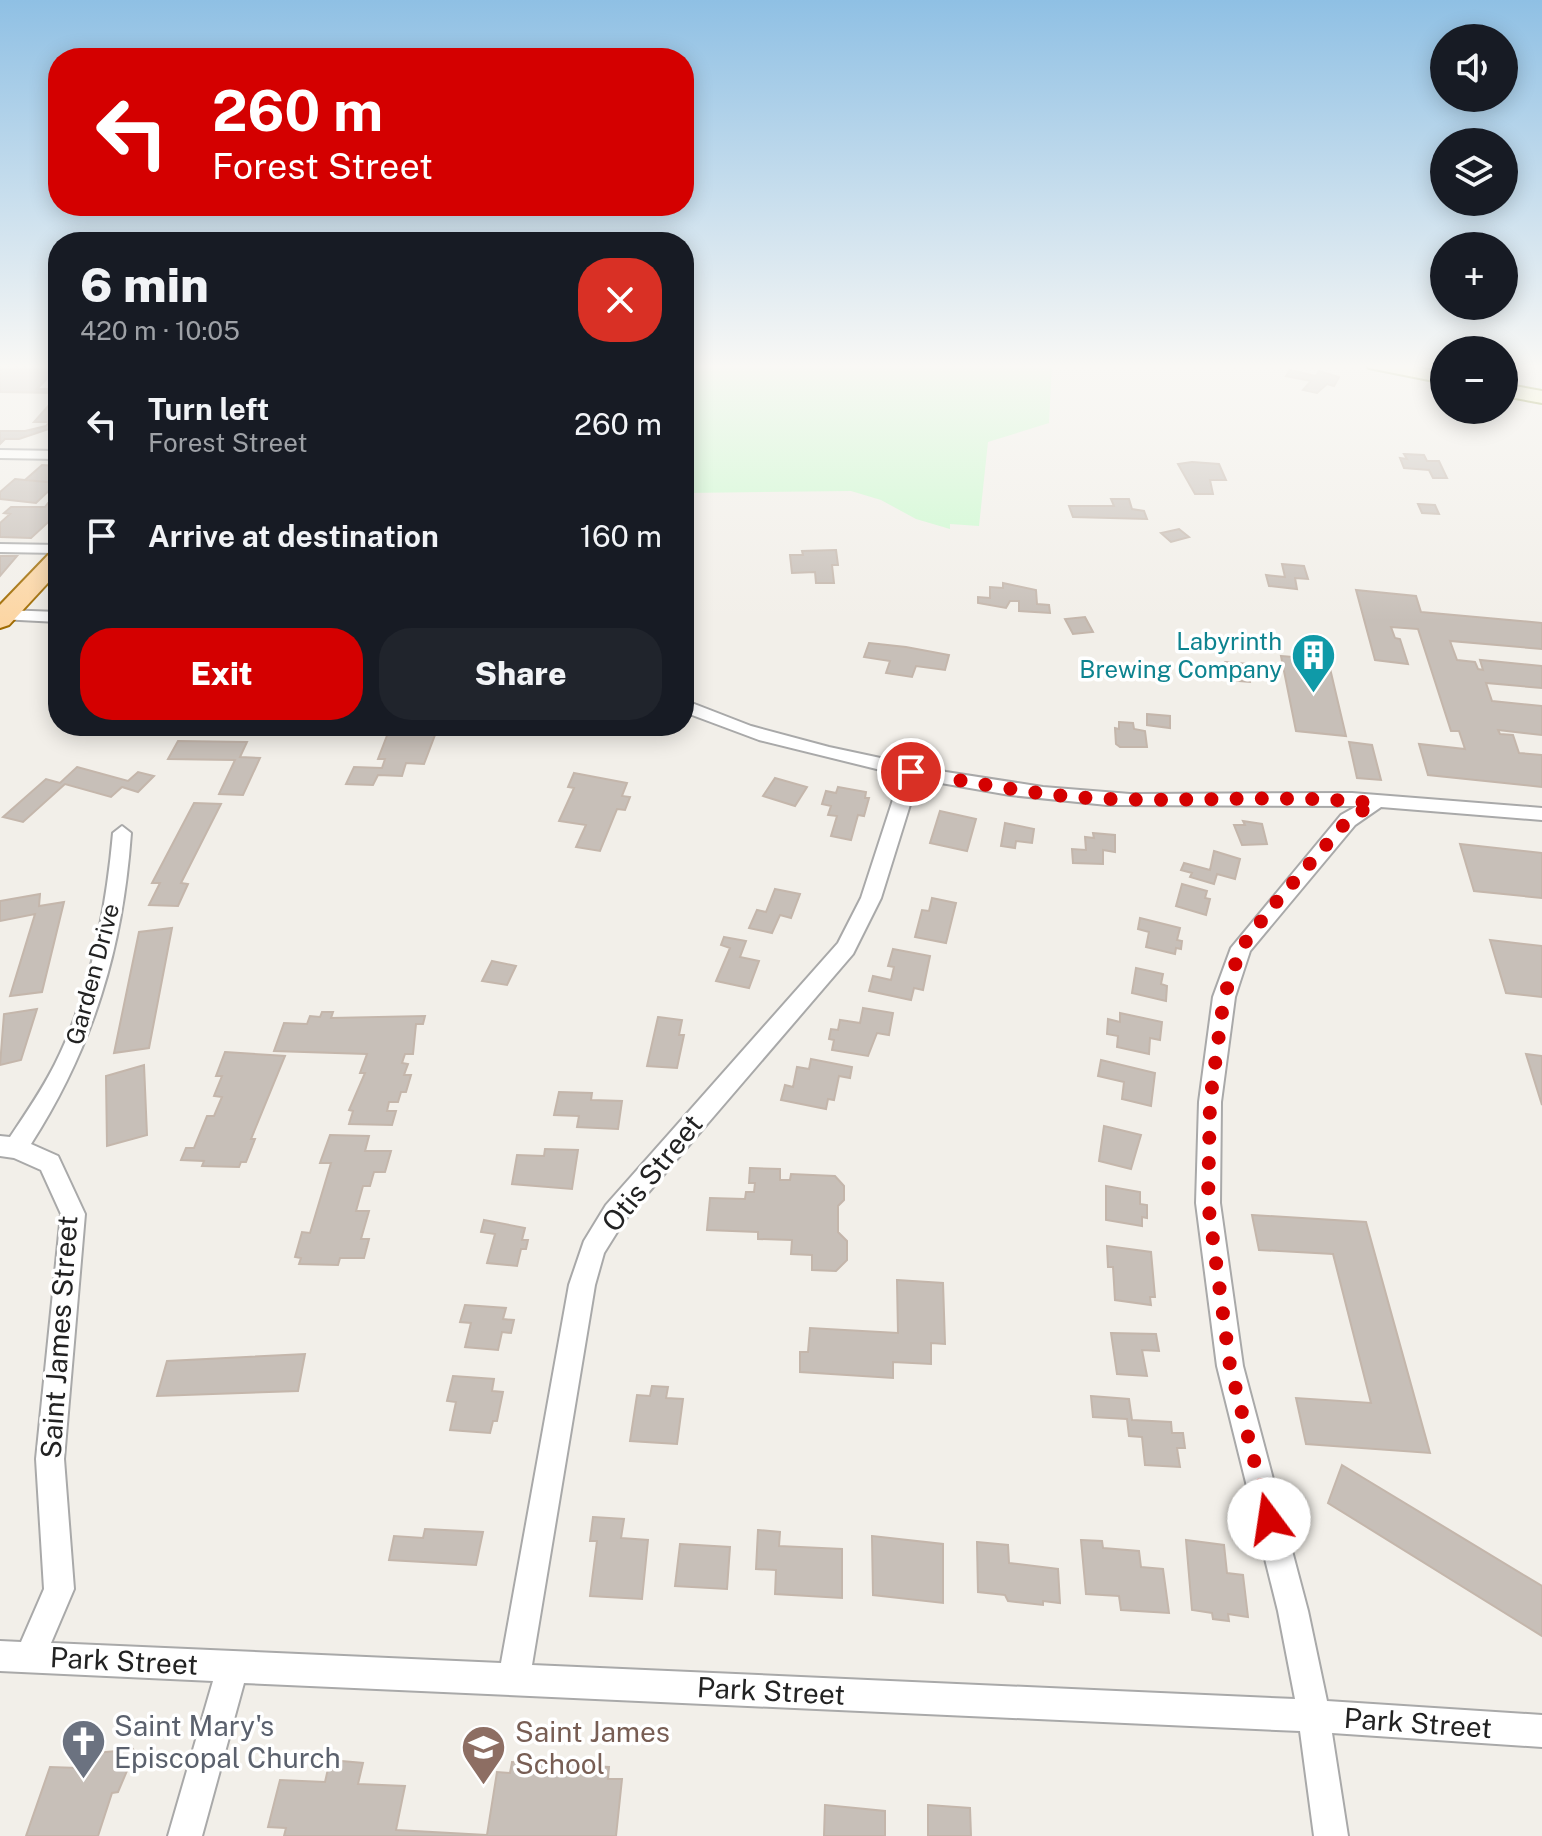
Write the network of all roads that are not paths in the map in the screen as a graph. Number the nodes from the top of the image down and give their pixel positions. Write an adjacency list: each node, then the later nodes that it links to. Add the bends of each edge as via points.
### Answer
1 (0, 454): 2 (street)
2 (48, 455)
3 (0, 548): 4 (street)
4 (48, 549)
5 (48, 569): 7 (main road)
6 (48, 617): 7 (street)
7 (2, 618)
8 (694, 709): 9 (street, via 754,734)
9 (911, 772): 10 (street, via 1109,799 1290,797); 16 (street, Otis Street, via 871,898 846,948 615,1213 593,1249 582,1285)
10 (1374, 803): 11 (street); 17 (street, via 1348,820 1241,948 1224,997 1210,1102 1208,1203 1230,1366 1293,1611)
11 (1542, 814)
12 (122, 833): 13 (street, Garden Drive, via 120,870 84,1021 68,1062)
13 (8, 1147): 14 (street, Saint James Street, via 50,1163 73,1214 50,1459 59,1589)
14 (15, 1657): 15 (street, Park Street)
15 (233, 1666): 16 (street, Park Street); 19 (street)
16 (514, 1679): 17 (street, Park Street)
17 (1314, 1716): 18 (street, Park Street); 20 (street)
18 (1542, 1731)
19 (185, 1836)
20 (1331, 1836)

